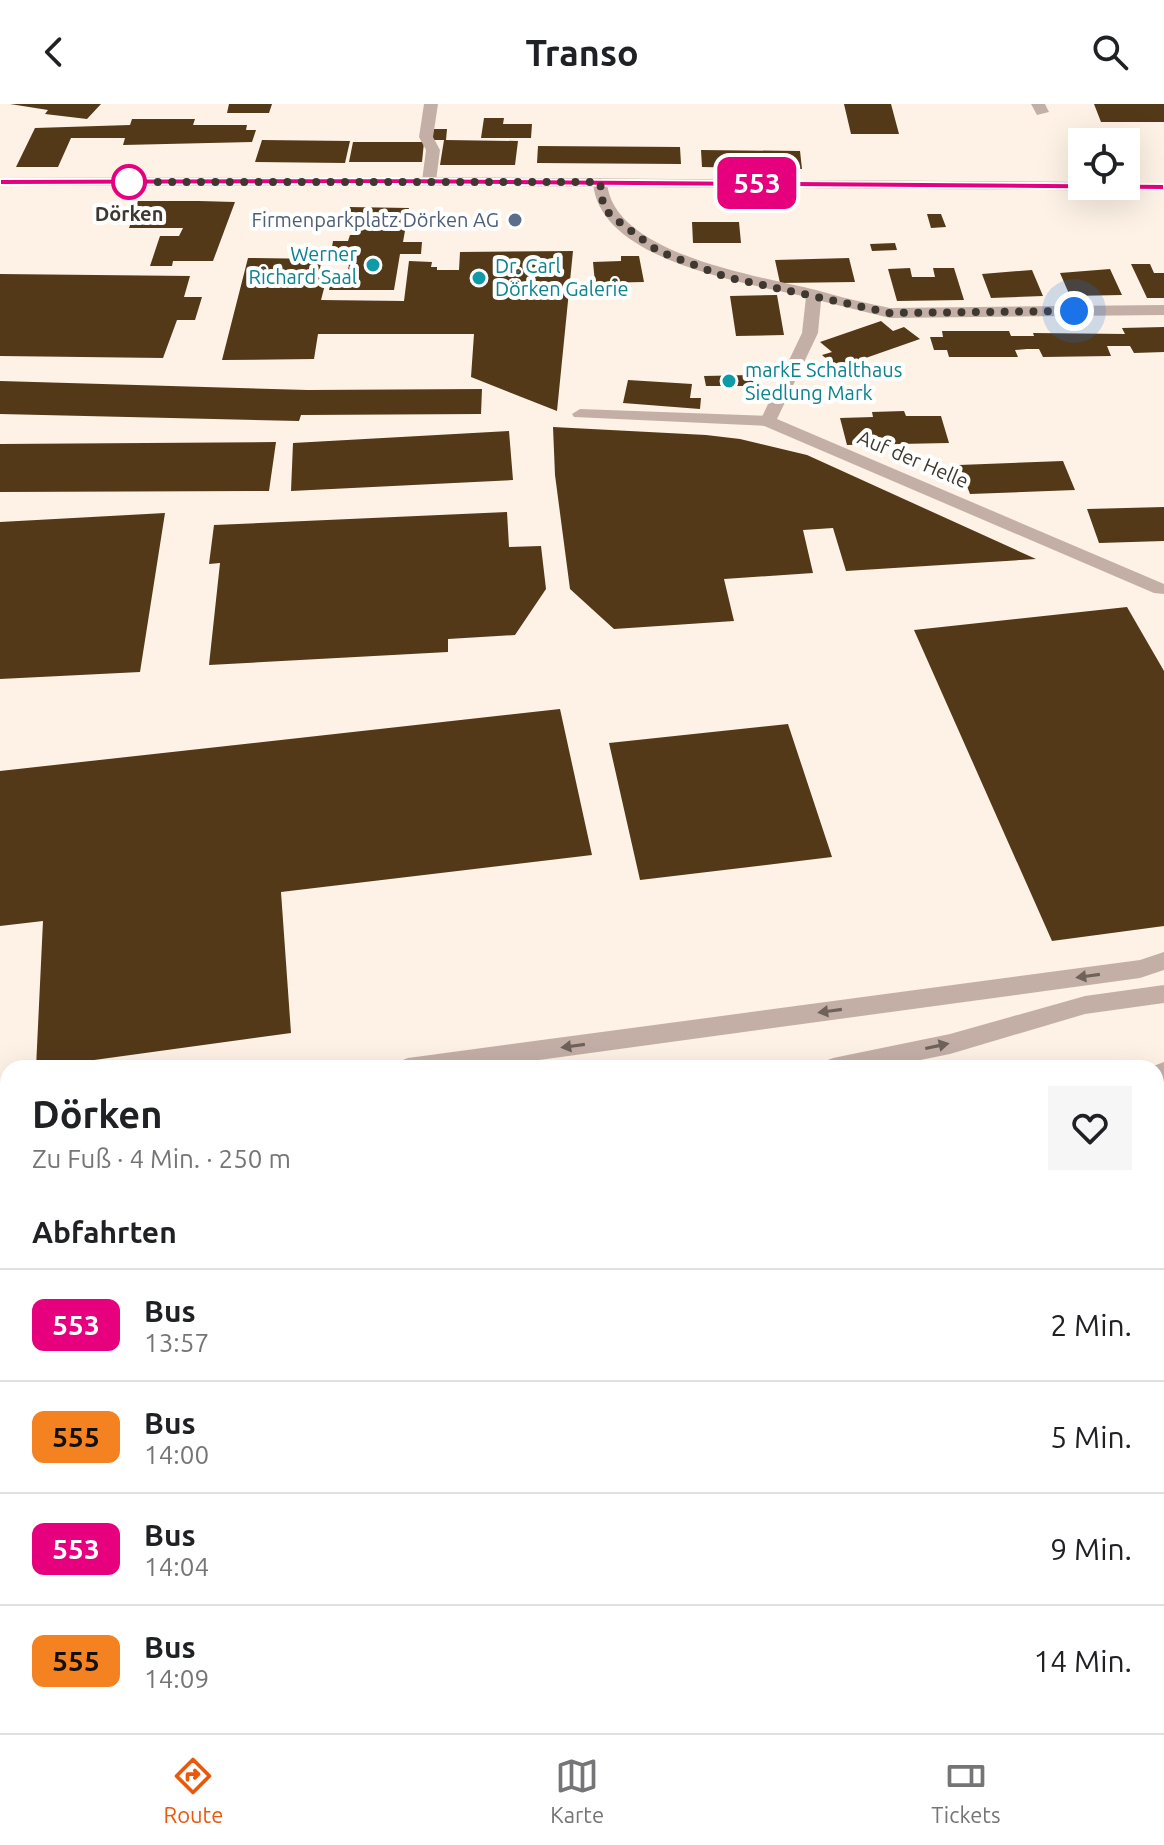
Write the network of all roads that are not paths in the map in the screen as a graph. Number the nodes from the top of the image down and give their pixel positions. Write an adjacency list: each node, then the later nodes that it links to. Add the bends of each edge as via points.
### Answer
1 (431, 104): 2 (street, via 426,137 433,150)
2 (429, 181): 3 (main road); 4 (main road)
3 (0, 182)
4 (600, 182): 5 (main road); 6 (street, via 610,215 658,251 726,277)
5 (1164, 187)
6 (814, 294): 7 (street, via 890,313); 9 (street, via 810,333)
7 (1164, 310)
8 (580, 414): 9 (street)
9 (768, 421): 10 (street, Auf der Helle)
10 (1163, 590)
11 (1164, 961): 13 (street, one-way to 13, via 1140,969)
12 (1164, 994): 14 (street, one-way to 12, via 950,1044 1085,1005)
13 (467, 1060)
14 (872, 1060)

